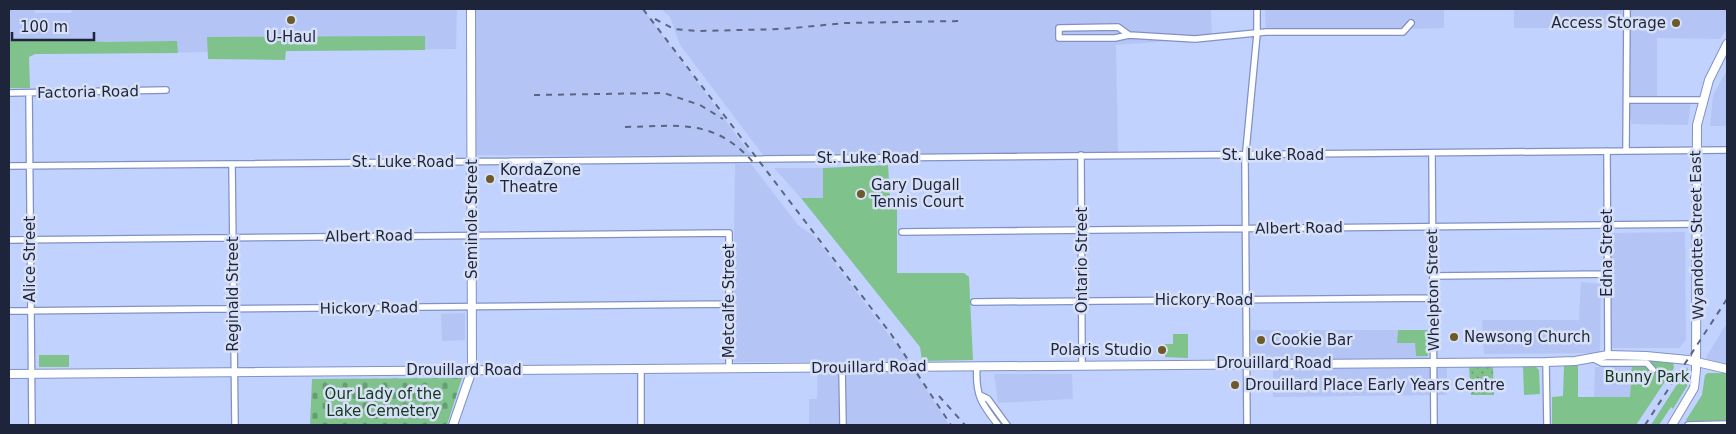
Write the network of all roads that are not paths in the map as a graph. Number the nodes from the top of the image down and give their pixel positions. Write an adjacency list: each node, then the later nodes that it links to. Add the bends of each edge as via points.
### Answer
1 (470, 9): 20 (street, Seminole Street)
2 (1257, 9): 5 (street)
3 (1627, 9): 11 (street)
4 (1412, 23): 5 (street, via 1402,32)
5 (1257, 34): 6 (street, via 1195,39); 17 (street)
6 (1129, 35): 6 (street, via 1059,38 1059,28 1118,27)
7 (1727, 44): 12 (street, Wyandotte Street East)
8 (166, 90): 10 (street, Factoria Road)
9 (9, 93): 10 (street, Factoria Road)
10 (29, 93): 22 (street, Alice Street)
11 (1627, 100): 12 (street); 13 (street)
12 (1702, 100): 16 (street, Wyandotte Street East)
13 (1626, 150): 15 (street, St. Luke Road); 16 (street, St. Luke Road)
14 (1727, 150): 16 (street, St. Luke Road)
15 (1607, 151): 18 (street, St. Luke Road); 25 (street, Edna Street)
16 (1695, 151): 24 (street, Wyandotte Street East)
17 (1247, 155): 18 (street, St. Luke Road); 19 (street, St. Luke Road); 27 (street)
18 (1432, 155): 26 (street, Whelpton Street)
19 (1081, 156): 20 (street, St. Luke Road); 28 (street, Ontario Street)
20 (471, 162): 21 (street, St. Luke Road); 31 (street, Seminole Street)
21 (232, 164): 22 (street, St. Luke Road); 32 (street, Reginald Street)
22 (29, 165): 23 (street, St. Luke Road); 33 (street, Alice Street)
23 (9, 166)
24 (1696, 224): 25 (street, Albert Road); 50 (street, Wyandotte Street East)
25 (1608, 226): 26 (street, Albert Road); 35 (street, Edna Street)
26 (1432, 227): 27 (street, Albert Road); 36 (street, Whelpton Street)
27 (1246, 229): 28 (street, Albert Road); 38 (street)
28 (1082, 230): 29 (street, Albert Road); 39 (street, Ontario Street)
29 (902, 232)
30 (729, 233): 31 (street, Albert Road); 41 (street, Metcalfe Street)
31 (472, 235): 32 (street, Albert Road); 42 (street, Seminole Street)
32 (232, 238): 33 (street, Albert Road); 43 (street, Reginald Street)
33 (30, 239): 34 (street, Albert Road); 45 (street, Alice Street)
34 (9, 240)
35 (1607, 274): 36 (street); 46 (street, Edna Street)
36 (1433, 276): 37 (street, Whelpton Street)
37 (1433, 298): 38 (street, Hickory Road); 48 (street, Whelpton Street)
38 (1246, 299): 39 (street, Hickory Road); 51 (street)
39 (1082, 301): 40 (street, Hickory Road); 52 (street, Ontario Street)
40 (974, 302)
41 (729, 304): 42 (street, Hickory Road); 55 (street, Metcalfe Street)
42 (472, 307): 43 (street, Hickory Road); 57 (street, Seminole Street)
43 (233, 309): 45 (street, Hickory Road); 60 (street, Reginald Street)
44 (9, 311): 45 (street, Hickory Road)
45 (31, 311): 62 (street, Alice Street)
46 (1608, 356): 47 (street, Drouillard Road); 50 (street, Drouillard Road, via 1675,358)
47 (1594, 359): 49 (street, Drouillard Road); 59 (street, via 1602,363 1647,363)
48 (1434, 362): 49 (street, Drouillard Road); 51 (street, Drouillard Road); 73 (street, Whelpton Street)
49 (1546, 362): 74 (street)
50 (1696, 362): 56 (street, Drouillard Road); 75 (street, Wyandotte Street East, via 1694,388)
51 (1246, 364): 52 (street, Drouillard Road); 72 (street)
52 (1082, 365): 53 (street, Drouillard Road)
53 (977, 366): 54 (street, Drouillard Road); 63 (street, via 976,389)
54 (842, 367): 55 (street, Drouillard Road); 69 (street)
55 (730, 368): 58 (street, Drouillard Road)
56 (1727, 369)
57 (472, 370): 58 (street, Drouillard Road); 60 (street, Drouillard Road); 67 (street, Seminole Street)
58 (641, 370): 68 (street)
59 (1653, 370)
60 (233, 372): 62 (street, Drouillard Road); 66 (street, Reginald Street)
61 (9, 374): 62 (street, Drouillard Road)
62 (31, 374): 65 (street, Alice Street)
63 (980, 395): 70 (street, via 982,404); 71 (street, via 988,399)
64 (1727, 424): 76 (street)
65 (32, 425)
66 (234, 425)
67 (453, 425)
68 (641, 425)
69 (843, 425)
70 (998, 425)
71 (1007, 425)
72 (1247, 425)
73 (1434, 425)
74 (1546, 425)
75 (1672, 425)
76 (1688, 425)

